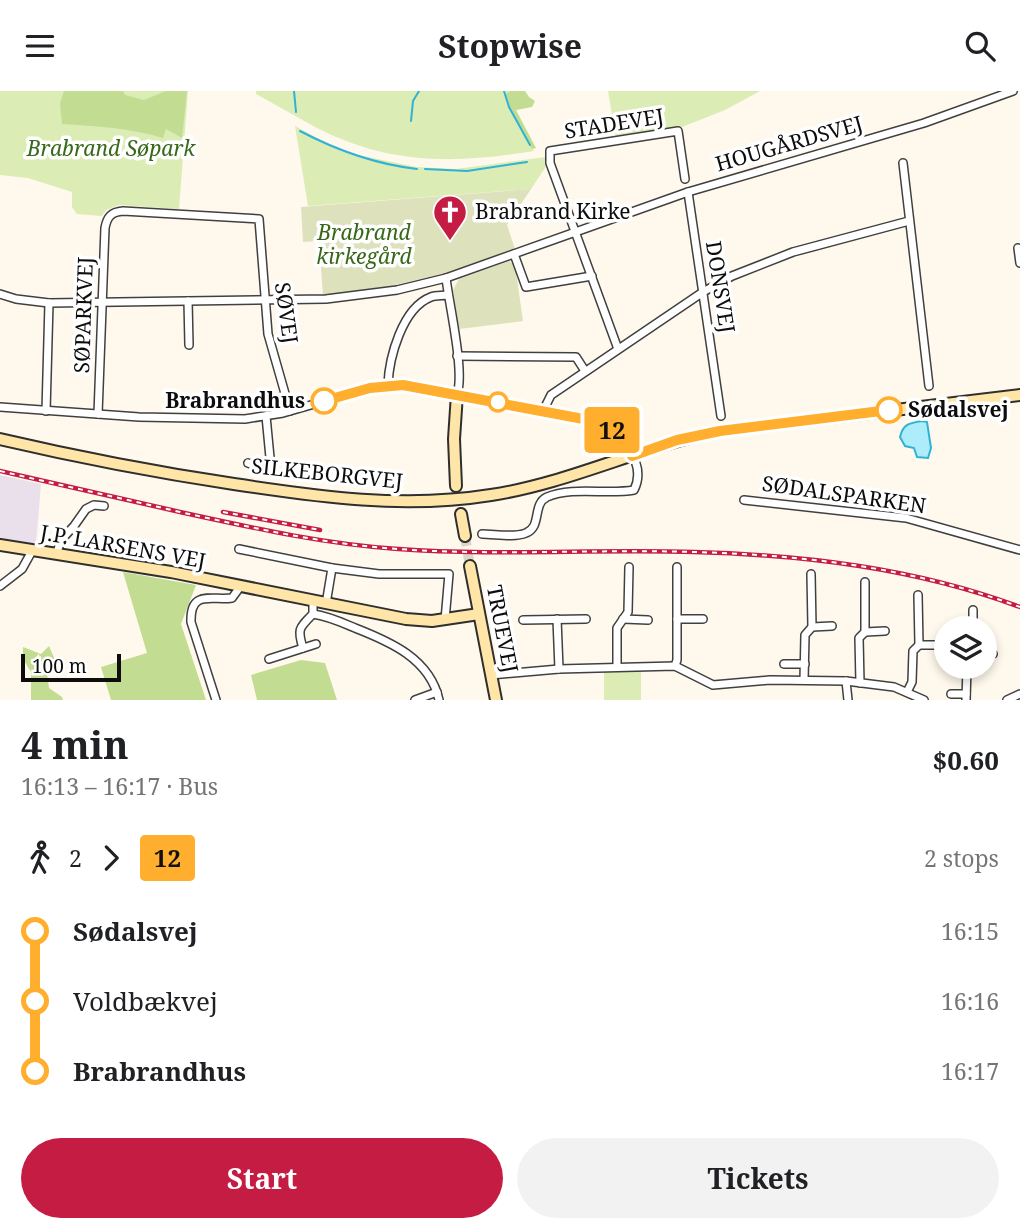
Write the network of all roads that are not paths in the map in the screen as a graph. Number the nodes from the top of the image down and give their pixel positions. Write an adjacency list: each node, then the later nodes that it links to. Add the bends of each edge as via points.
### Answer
1 (1013, 91): 4 (street, HOUGÅRDSVEJ, via 924,123)
2 (902, 163): 6 (street)
3 (685, 179): 7 (street, STADEVEJ, via 678,131 550,151)
4 (688, 192): 7 (street, HOUGÅRDSVEJ); 13 (street, DONSVEJ)
5 (108, 217): 17 (street, SØVEJ, via 122,211 259,219); 18 (street, SØPARKVEJ)
6 (909, 221): 13 (street, via 793,252); 25 (street)
7 (575, 233): 9 (street, HOUGÅRDSVEJ); 11 (street)
8 (1018, 248): 10 (street)
9 (514, 254): 11 (street, via 526,287); 12 (street, HOUGÅRDSVEJ)
10 (1020, 263)
11 (592, 276): 21 (street)
12 (446, 278): 15 (street); 17 (street, HOUGÅRDSVEJ, via 362,296)
13 (703, 292): 21 (street); 26 (street, DONSVEJ)
14 (0, 294): 19 (street, HOUGÅRDSVEJ)
15 (448, 295): 22 (street); 24 (street, via 427,299 406,322 391,354)
16 (188, 300): 17 (street, HOUGÅRDSVEJ); 18 (street, HOUGÅRDSVEJ); 20 (street)
17 (265, 300): 32 (street, SØVEJ, via 268,334)
18 (103, 301): 19 (street, HOUGÅRDSVEJ); 34 (street, SØPARKVEJ)
19 (49, 303): 31 (street)
20 (189, 345)
21 (618, 349): 23 (street)
22 (457, 356): 23 (street, via 576,357); 28 (street)
23 (585, 371): 33 (street, via 551,395)
24 (388, 385): 28 (street); 32 (street)
25 (929, 386)
26 (717, 387): 27 (street); 36 (street, DONSVEJ)
27 (708, 388)
28 (457, 394): 33 (street); 40 (main road)
29 (1020, 395): 38 (main road, SILKEBORGVEJ, via 720,431)
30 (0, 407): 31 (street)
31 (46, 411): 34 (street)
32 (290, 411): 35 (street)
33 (543, 411): 38 (street, via 603,425 624,441)
34 (98, 414): 35 (street, via 223,420)
35 (266, 416): 39 (street, via 271,468)
36 (721, 416)
37 (0, 439): 38 (main road, SILKEBORGVEJ, via 170,474 320,497 386,502 494,495 571,477)
38 (632, 456): 44 (street, via 634,491 547,497 540,503 530,531)
39 (248, 463)
40 (456, 486)
41 (744, 500): 48 (street, SØDALSPARKEN, via 906,518)
42 (104, 506): 50 (street, via 86,509)
43 (461, 514): 45 (main road)
44 (482, 534)
45 (465, 536)
46 (0, 545): 49 (main road, J.P. LARSENS VEJ)
47 (239, 548): 54 (street)
48 (1020, 550)
49 (32, 551): 50 (main road, J.P. LARSENS VEJ); 57 (street, via 22,569)
50 (56, 554): 58 (main road, J.P. LARSENS VEJ)
51 (470, 566): 64 (main road, TRUEVEJ)
52 (629, 567): 69 (street, via 628,612)
53 (677, 567): 70 (street)
54 (332, 568): 61 (street); 66 (street, via 379,574 449,574)
55 (811, 574): 75 (street)
56 (865, 582): 77 (street)
57 (0, 586)
58 (240, 587): 60 (main road, J.P. LARSENS VEJ); 98 (street, J.P. LARSENS VEJ, via 232,598 201,599 191,612)
59 (918, 595): 79 (street)
60 (313, 601): 61 (main road, J.P. LARSENS VEJ); 63 (street)
61 (326, 604): 66 (main road, J.P. LARSENS VEJ, via 406,619)
62 (973, 610): 65 (street)
63 (313, 614): 81 (street, via 300,627); 96 (street, via 398,646 415,659)
64 (479, 614): 66 (main road, J.P. LARSENS VEJ); 88 (main road, TRUEVEJ)
65 (973, 616)
66 (445, 619)
67 (557, 619): 68 (street); 72 (street); 87 (street)
68 (586, 619)
69 (623, 619): 73 (street); 86 (street, via 617,628)
70 (677, 619): 71 (street); 85 (street)
71 (703, 619)
72 (523, 620)
73 (648, 620)
74 (832, 626): 75 (street)
75 (812, 627): 84 (street, via 805,635)
76 (885, 631): 77 (street)
77 (865, 632): 92 (street, via 859,638)
78 (316, 644): 81 (street)
79 (919, 645): 80 (street); 93 (street, via 913,651 912,682)
80 (934, 645)
81 (303, 648): 82 (street)
82 (269, 659)
83 (784, 664): 84 (street)
84 (805, 664): 90 (street)
85 (675, 666): 86 (street); 90 (street, via 713,685)
86 (617, 667): 87 (street)
87 (559, 669): 88 (street)
88 (491, 675): 100 (main road, TRUEVEJ)
89 (967, 679): 97 (street)
90 (804, 680): 91 (street)
91 (846, 681): 92 (street); 101 (street)
92 (859, 683): 93 (street)
93 (907, 691): 102 (street)
94 (951, 694): 97 (street)
95 (1020, 694): 103 (street)
96 (438, 696): 99 (street)
97 (966, 697)
98 (216, 700)
99 (415, 700)
100 (496, 700)
101 (848, 700)
102 (924, 700)
103 (1007, 700)

